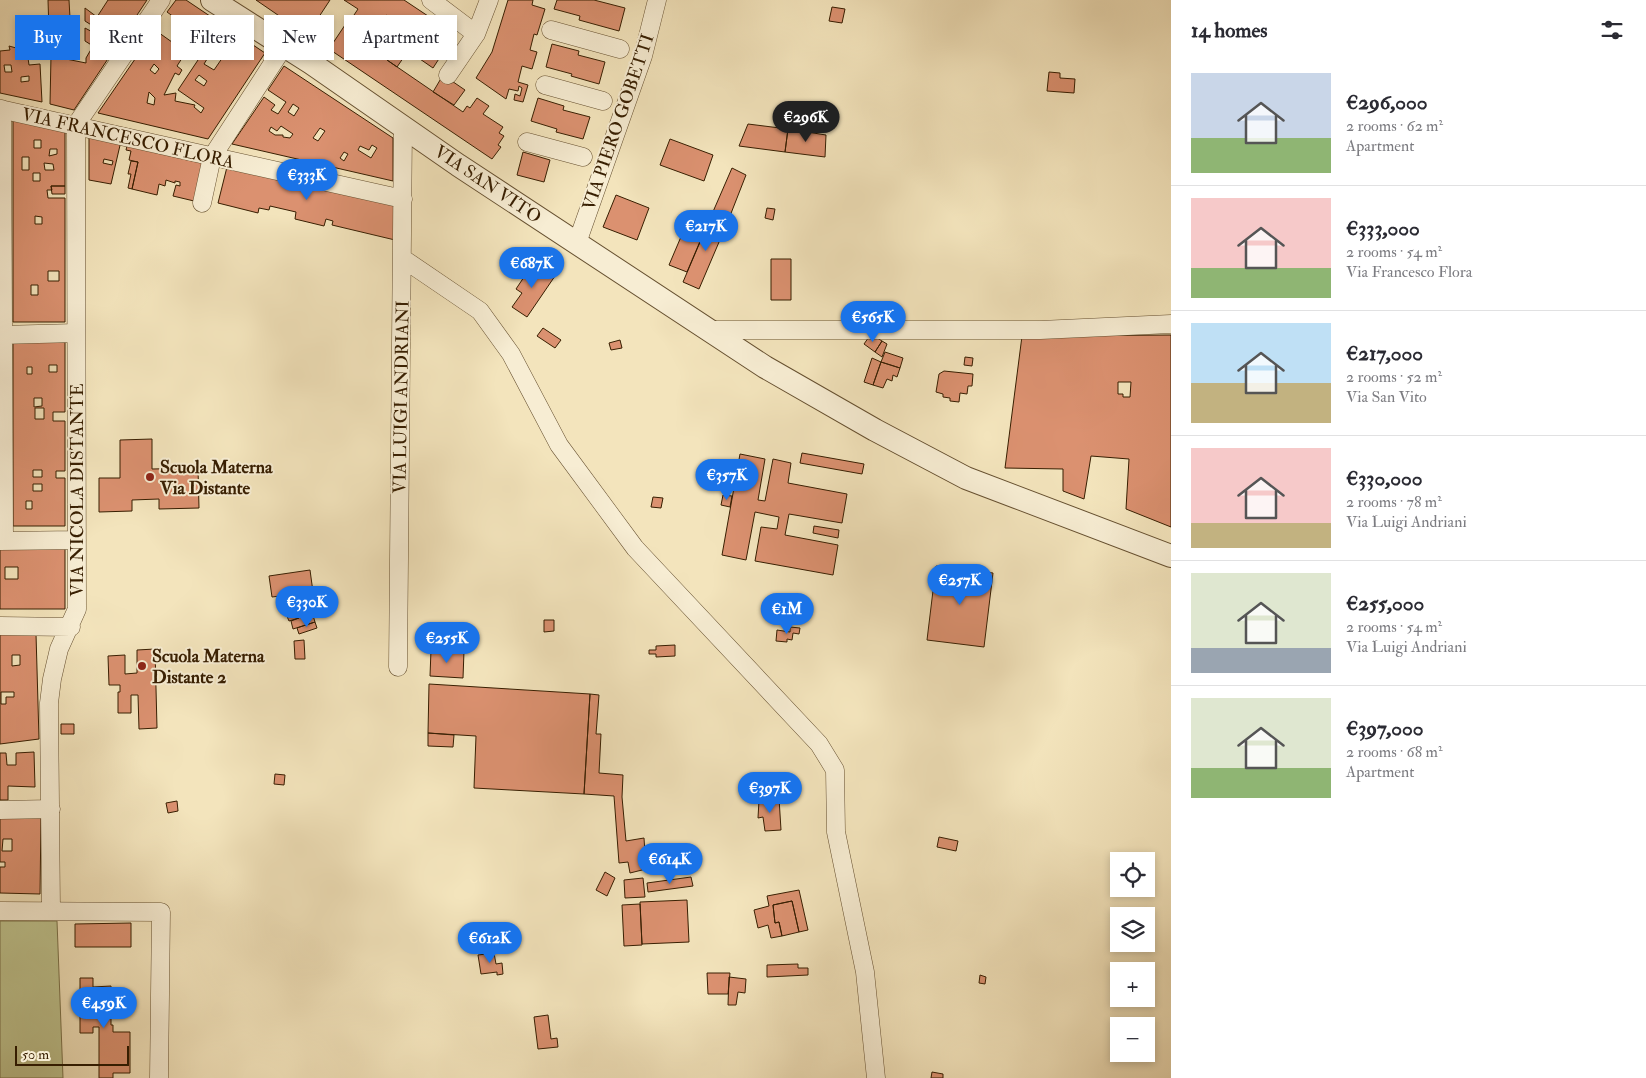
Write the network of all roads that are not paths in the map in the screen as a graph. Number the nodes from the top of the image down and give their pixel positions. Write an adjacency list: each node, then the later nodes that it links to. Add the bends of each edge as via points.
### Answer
1 (161, 0): 16 (street)
2 (212, 0): 7 (street, VIA SAN VITO)
3 (431, 0): 8 (street)
4 (489, 0): 8 (street)
5 (658, 0): 23 (street, VIA PIERO GOBETTI, via 643,56)
6 (551, 30): 9 (street)
7 (264, 33)
8 (476, 34): 12 (street)
9 (620, 49)
10 (275, 60): 19 (street)
11 (305, 60): 17 (street, VIA SAN VITO)
12 (448, 75)
13 (545, 85): 14 (street)
14 (603, 101)
15 (1, 109): 16 (street, VIA FRANCESCO FLORA); 28 (street)
16 (76, 125): 19 (street, VIA FRANCESCO FLORA); 27 (street, VIA NICOLA DISTANTE)
17 (403, 127): 21 (street, VIA LUIGI ANDRIANI); 23 (street, VIA SAN VITO)
18 (527, 142): 20 (street)
19 (212, 157): 21 (street, VIA FRANCESCO FLORA); 22 (street)
20 (584, 158)
21 (403, 199): 24 (street, VIA LUIGI ANDRIANI)
22 (202, 203)
23 (577, 243): 26 (street, VIA SAN VITO)
24 (402, 258): 34 (street, VIA LUIGI ANDRIANI); 40 (street, via 480,311 511,354 559,445 635,548 819,744 835,770 836,832 865,972)
25 (1171, 324): 26 (street, via 1040,330)
26 (709, 330): 31 (street, VIA SAN VITO, via 765,367 966,478)
27 (76, 333): 28 (street); 29 (street, VIA NICOLA DISTANTE)
28 (1, 335): 30 (street)
29 (77, 540): 30 (street); 33 (street, VIA NICOLA DISTANTE, via 77,609)
30 (2, 541)
31 (1171, 556)
32 (0, 626): 33 (street)
33 (70, 627): 35 (street, VIA NICOLA DISTANTE, via 59,649 49,703)
34 (398, 667)
35 (51, 809): 36 (street); 37 (street, VIA NICOLA DISTANTE)
36 (0, 810)
37 (51, 910): 38 (street); 39 (street, via 161,912)
38 (0, 911)
39 (160, 1078)
40 (876, 1078)

